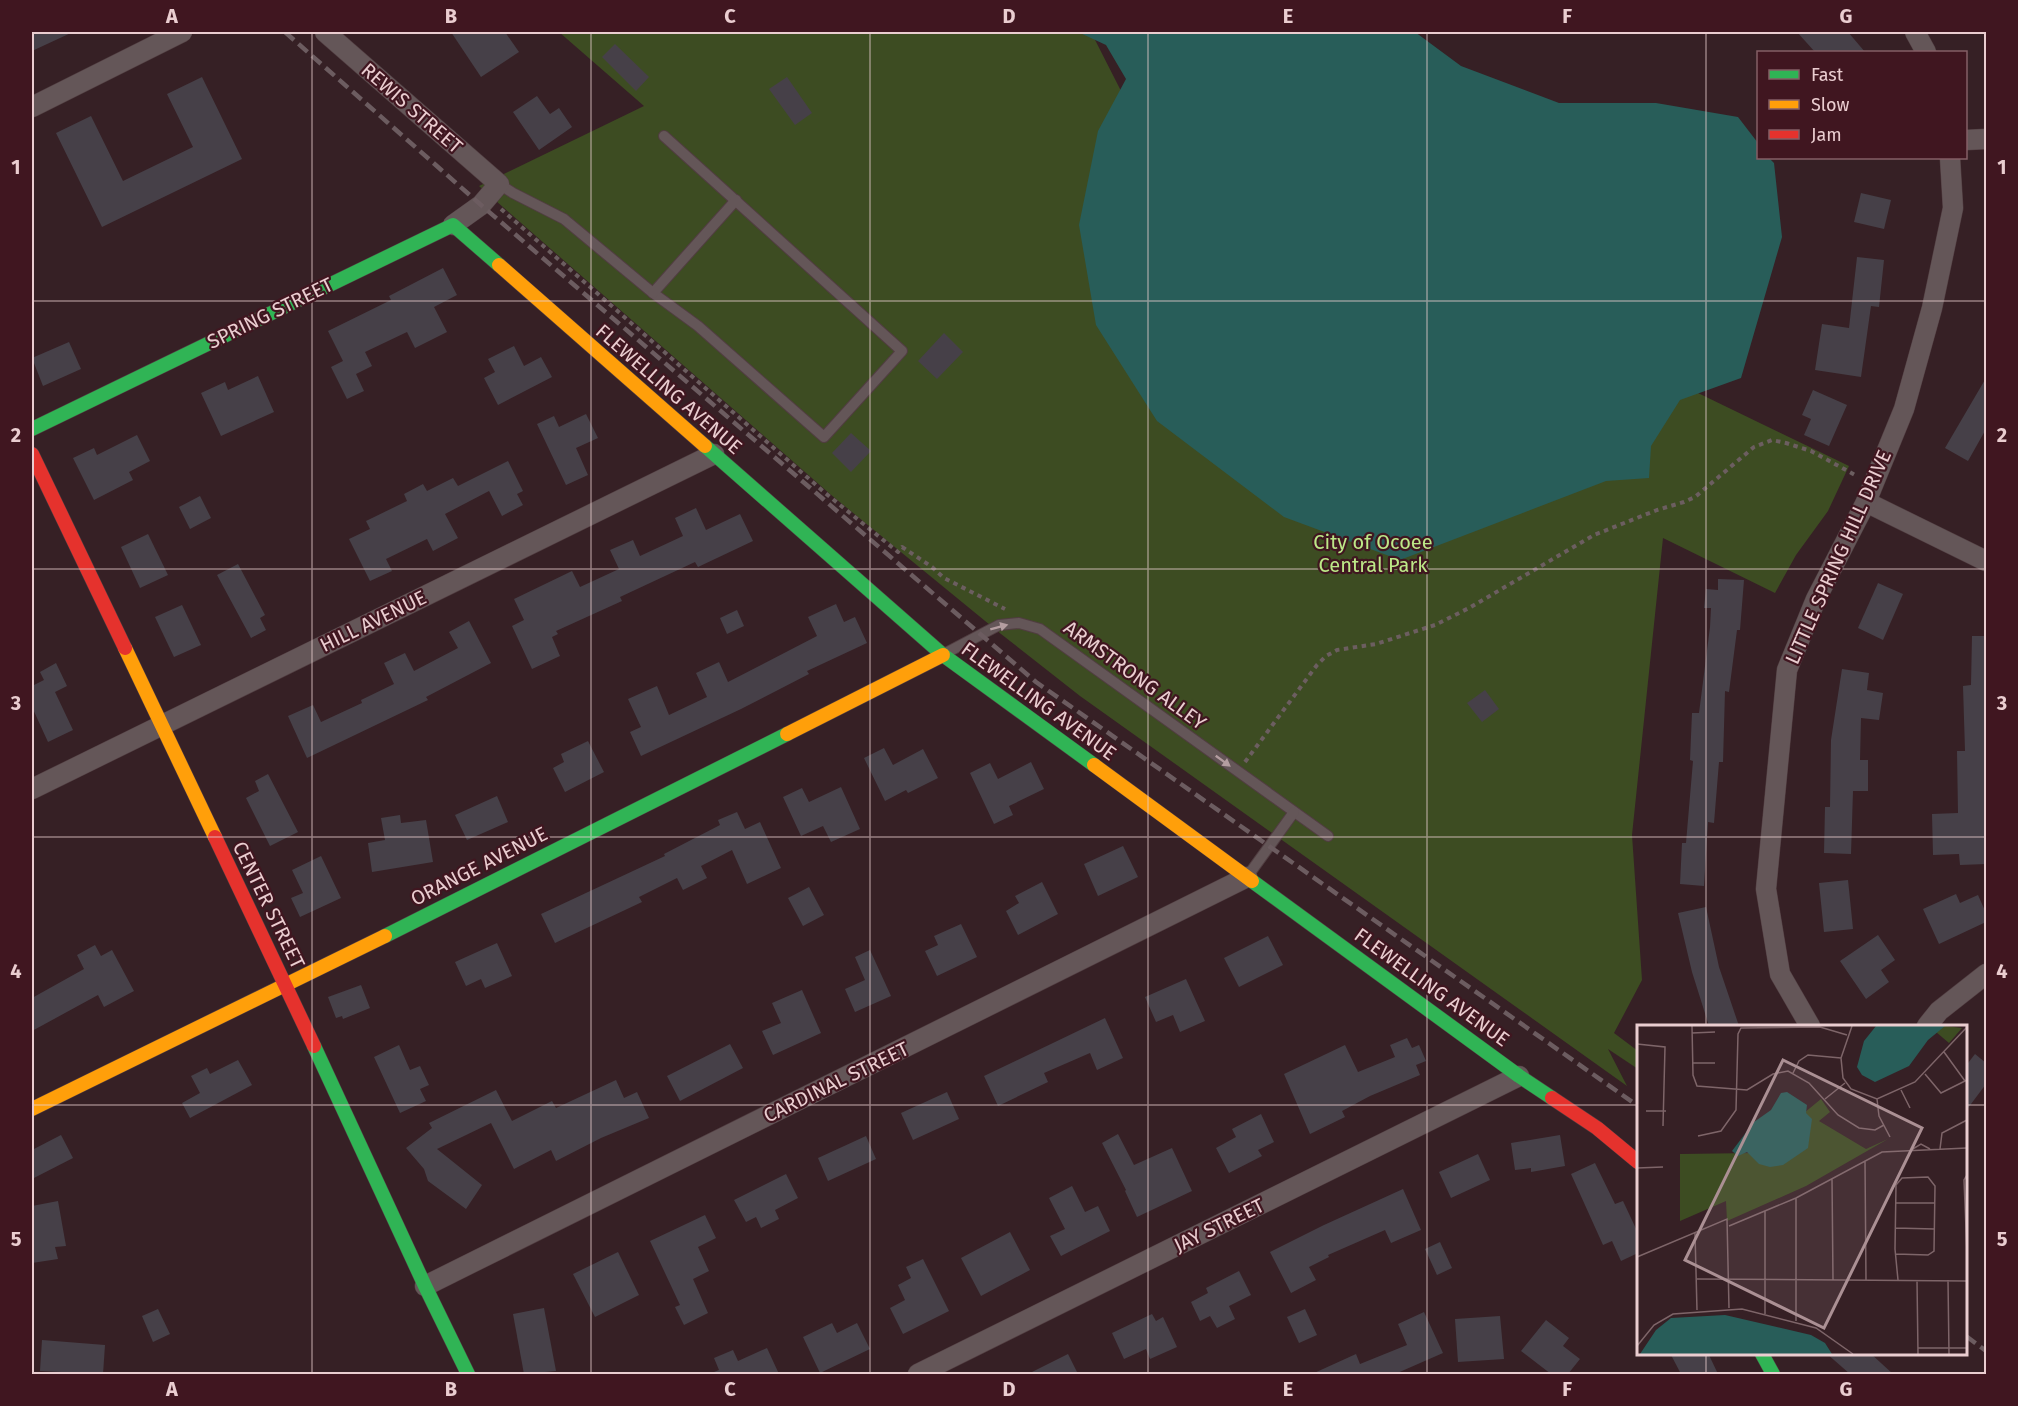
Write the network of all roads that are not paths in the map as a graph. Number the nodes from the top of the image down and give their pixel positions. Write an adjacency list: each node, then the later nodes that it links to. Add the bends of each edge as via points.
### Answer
1 (182, 32): 5 (street)
2 (325, 32): 10 (street, REWIS STREET)
3 (1915, 32): 4 (street)
4 (1925, 51)
5 (32, 107)
6 (664, 136): 11 (lane)
7 (1986, 139): 8 (street)
8 (1967, 140)
9 (1950, 159): 17 (street, LITTLE SPRING HILL DRIVE, via 1953,208 1932,308 1904,409)
10 (494, 190): 12 (street, SPRING STREET); 13 (lane, via 513,193 564,219)
11 (736, 200): 13 (lane); 13 (lane, via 902,351 824,437 698,326)
12 (453, 225): 14 (street, SPRING STREET); 16 (street, FLEWELLING AVENUE)
13 (653, 293)
14 (32, 429)
15 (32, 454): 20 (street, CENTER STREET)
16 (714, 454): 19 (street, FLEWELLING AVENUE); 20 (street, HILL AVENUE)
17 (1870, 494): 18 (street); 27 (street, LITTLE SPRING HILL DRIVE, via 1816,599 1787,670 1766,889 1780,974)
18 (1986, 561)
19 (943, 655): 22 (lane, ARMSTRONG ALLEY, one-way to 22, via 999,625 1019,623 1040,629); 24 (street, FLEWELLING AVENUE); 26 (street, ORANGE AVENUE)
20 (161, 726): 21 (street, HILL AVENUE); 26 (street, CENTER STREET)
21 (32, 789)
22 (1294, 812): 23 (lane, ARMSTRONG ALLEY); 24 (lane)
23 (1328, 836)
24 (1247, 877): 29 (street, FLEWELLING AVENUE); 32 (street, CARDINAL STREET)
25 (1986, 974): 28 (street, via 1939,1011)
26 (286, 986): 30 (street, ORANGE AVENUE); 32 (street, CENTER STREET)
27 (1809, 1025)
28 (1928, 1025)
29 (1519, 1076): 31 (street, FLEWELLING AVENUE, via 1597,1128); 35 (street, JAY STREET)
30 (32, 1109)
31 (1637, 1161)
32 (425, 1286): 34 (street, CENTER STREET)
33 (1763, 1355): 36 (street)
34 (468, 1374)
35 (918, 1374)
36 (1773, 1374)

